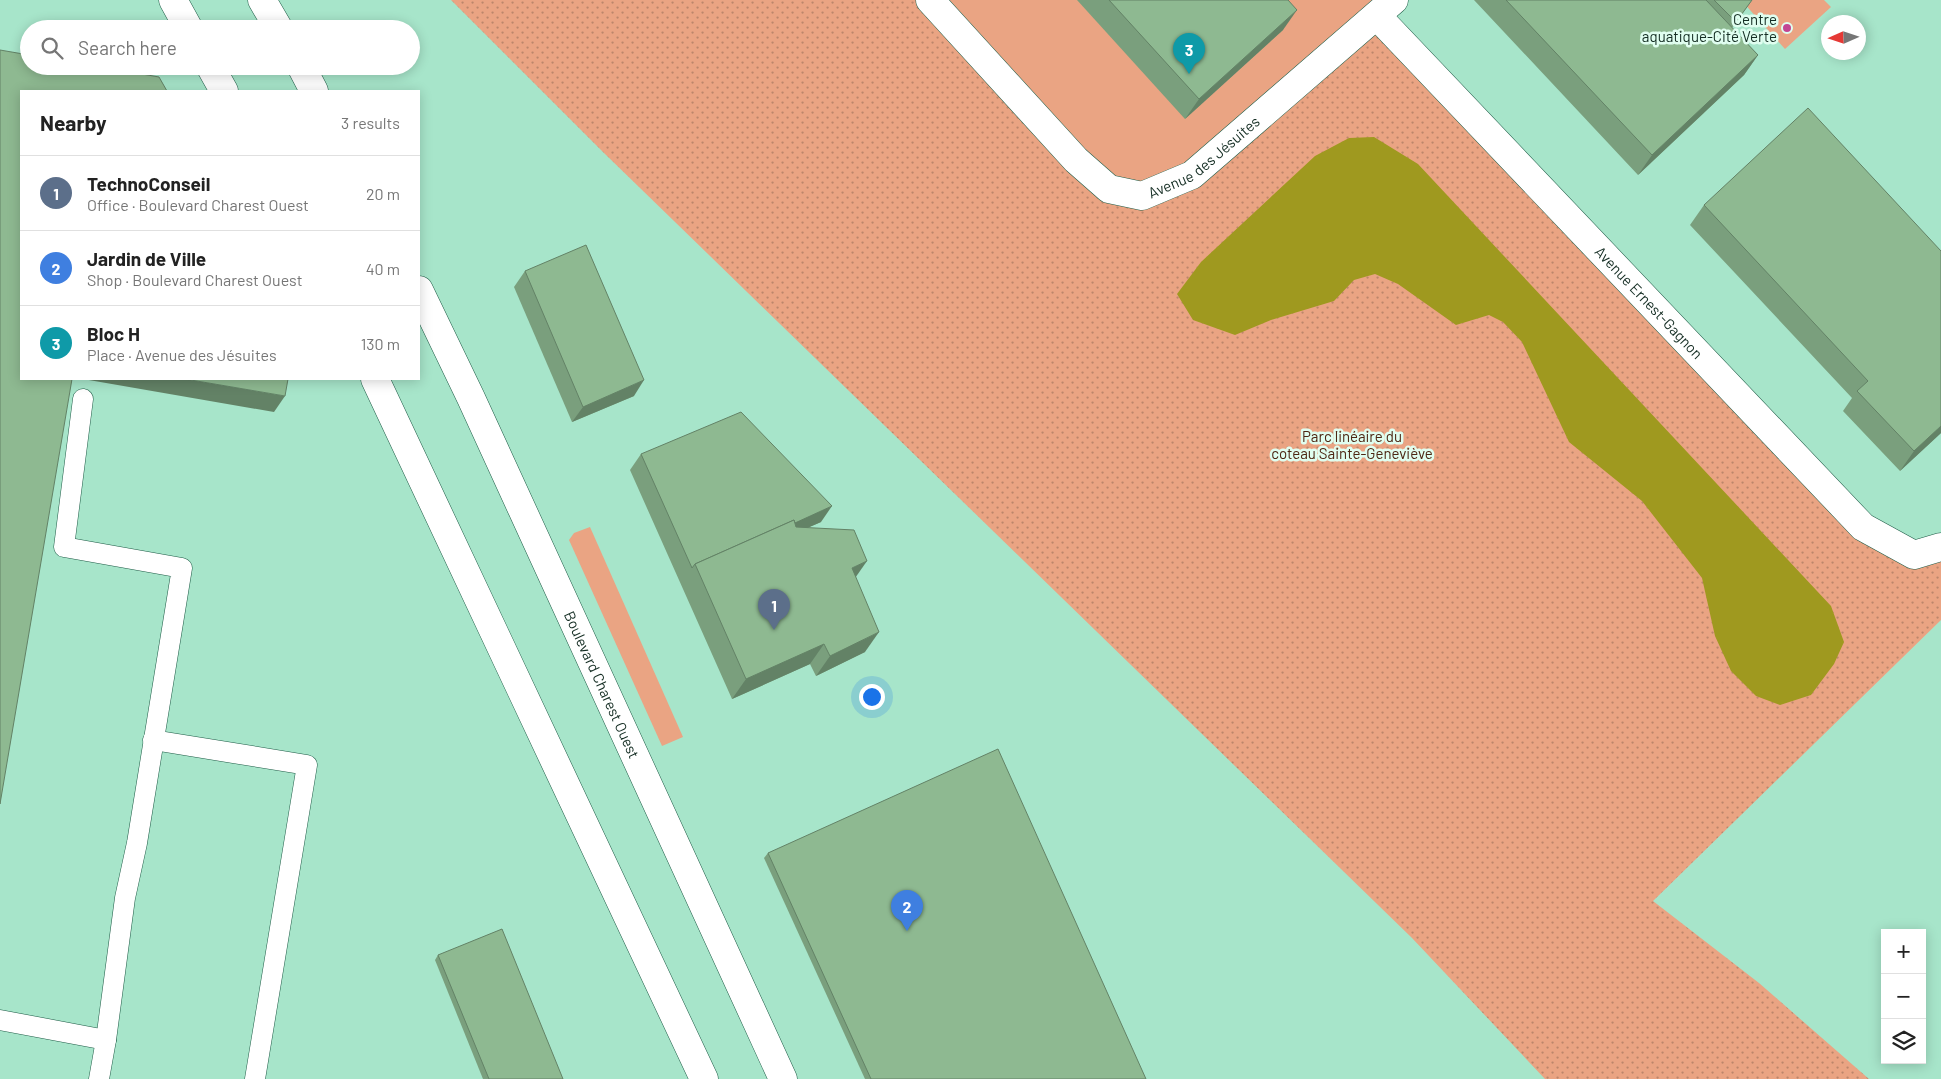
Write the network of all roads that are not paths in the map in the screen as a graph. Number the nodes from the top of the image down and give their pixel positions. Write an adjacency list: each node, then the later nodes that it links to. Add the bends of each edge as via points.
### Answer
1 (172, 0): 5 (main road)
2 (262, 0): 6 (main road)
3 (930, 0): 4 (main road, Avenue des Jésuites, via 1076,160 1109,190 1142,196 1192,175)
4 (1386, 8): 14 (main road, Avenue Ernest-Gagnon, via 1863,527 1914,555)
5 (184, 20)
6 (274, 20)
7 (215, 75): 9 (main road)
8 (305, 75): 10 (main road)
9 (223, 90)
10 (313, 90)
11 (420, 292): 21 (main road, Boulevard Charest Ouest)
12 (375, 380): 20 (main road)
13 (83, 399): 15 (lane, via 64,547 182,568)
14 (1941, 547)
15 (153, 740): 17 (lane); 19 (lane, via 307,765)
16 (0, 1020): 17 (lane)
17 (106, 1040): 18 (lane)
18 (99, 1079)
19 (254, 1079)
20 (704, 1079)
21 (783, 1079)

